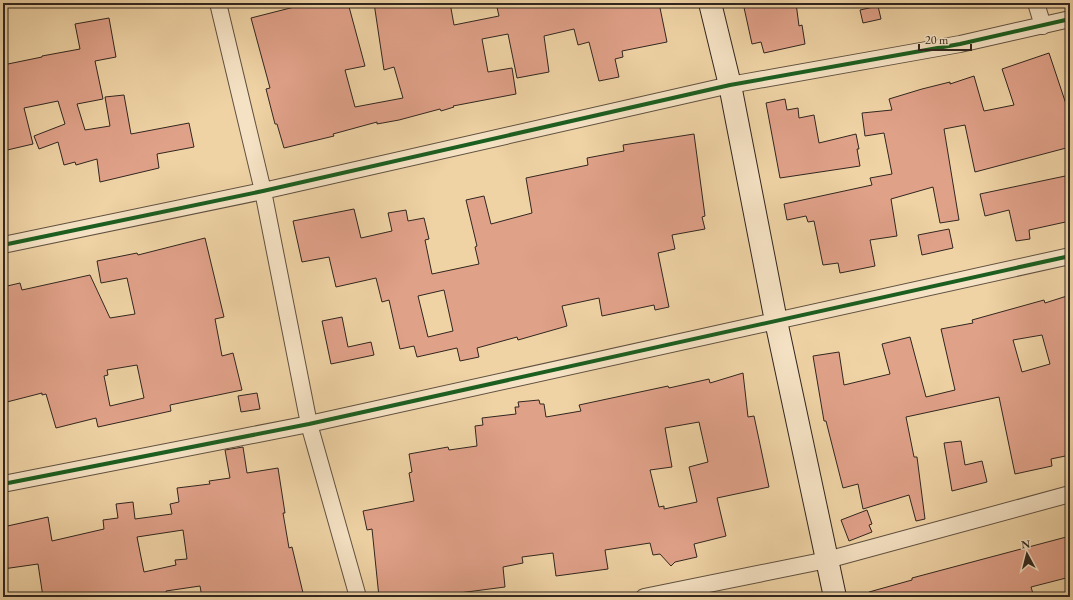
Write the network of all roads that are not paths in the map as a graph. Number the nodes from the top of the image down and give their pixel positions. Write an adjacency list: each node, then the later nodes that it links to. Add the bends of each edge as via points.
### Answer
1 (218, 3): 7 (street)
2 (710, 3): 6 (main road)
3 (1036, 3): 5 (street)
4 (1070, 19): 5 (street)
5 (1043, 26): 6 (street, via 960,44)
6 (730, 85): 7 (street); 10 (main road)
7 (263, 192): 8 (street); 11 (street)
8 (3, 245)
9 (1070, 256): 10 (street)
10 (776, 321): 11 (street); 14 (main road)
11 (310, 424): 12 (street); 15 (street)
12 (3, 484)
13 (1070, 494): 14 (street)
14 (827, 560): 16 (street); 17 (main road)
15 (358, 597)
16 (644, 597)
17 (836, 597)

